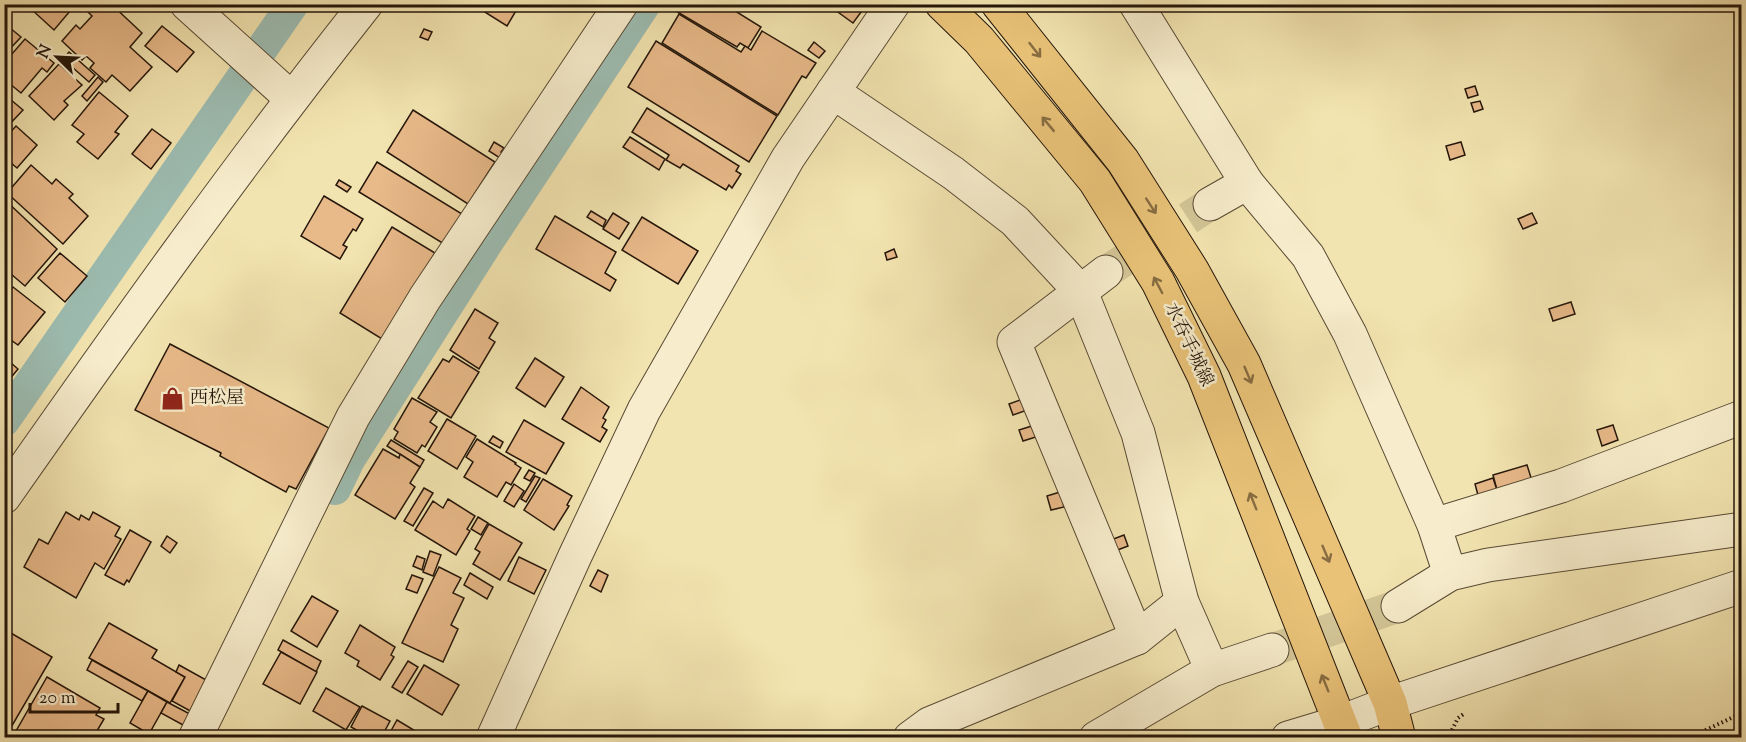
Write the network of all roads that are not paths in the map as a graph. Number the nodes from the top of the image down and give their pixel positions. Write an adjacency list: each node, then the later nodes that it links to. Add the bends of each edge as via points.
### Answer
1 (187, 4): 9 (street)
2 (366, 4): 9 (street)
3 (621, 4): 27 (street, via 425,298 353,417)
4 (893, 4): 8 (street)
5 (942, 4): 26 (main road, 水呑手城線, one-way to 5, via 1204,376 1158,282 1095,181 979,40)
6 (998, 4): 25 (main road, 水呑手城線, one-way to 25, via 1123,161 1192,270 1244,364)
7 (1136, 4): 10 (street)
8 (833, 92): 13 (street, via 953,173 1015,221); 28 (street, via 788,158 644,410)
9 (291, 98): 15 (street)
10 (1247, 183): 11 (street); 16 (street, via 1308,256 1350,334)
11 (1210, 204)
12 (1106, 272): 13 (street)
13 (1081, 292): 20 (street, via 1138,433); 22 (street, via 1014,342)
14 (1742, 417): 16 (street, via 1561,486)
15 (4, 497)
16 (1434, 525): 18 (street)
17 (1742, 529): 18 (street, via 1488,564)
18 (1450, 574): 21 (street)
19 (1742, 586): 25 (street)
20 (1182, 602): 22 (street); 24 (street)
21 (1398, 606)
22 (1137, 639): 29 (street, via 929,724)
23 (1272, 650): 24 (street)
24 (1212, 670): 30 (street)
25 (1390, 703): 26 (street); 32 (main road, 水呑手城線)
26 (1343, 730): 31 (street)
27 (195, 738)
28 (493, 738)
29 (910, 738)
30 (1096, 738)
31 (1288, 738)
32 (1399, 738)

